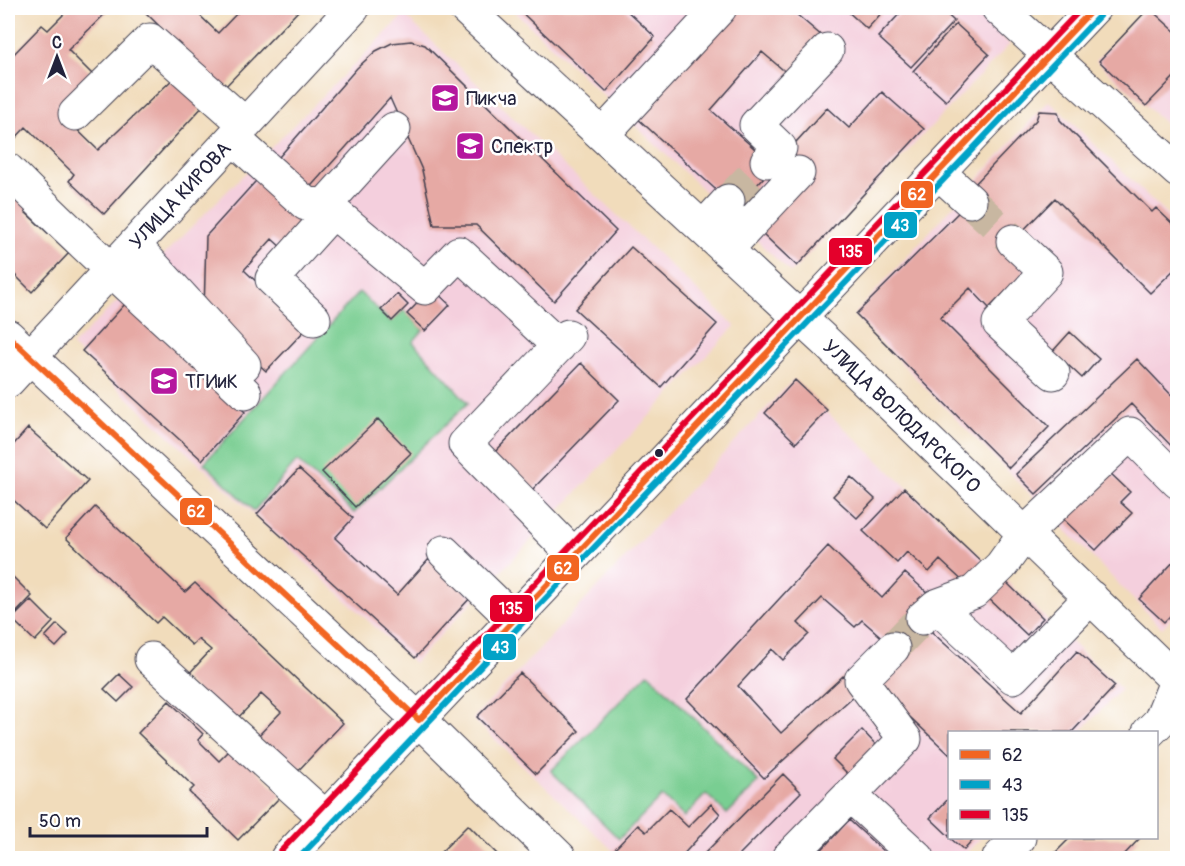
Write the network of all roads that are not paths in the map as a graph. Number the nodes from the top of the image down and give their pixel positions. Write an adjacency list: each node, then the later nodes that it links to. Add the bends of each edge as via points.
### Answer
1 (353, 8): 10 (main road, УЛИЦА КИРОВА)
2 (465, 8): 11 (main road, УЛИЦА ВОЛОДАРСКОГО)
3 (720, 8): 11 (main road)
4 (998, 8): 7 (main road)
5 (1094, 8): 7 (main road)
6 (827, 50): 12 (main road, via 756,125 780,148)
7 (1049, 54): 14 (main road); 15 (main road)
8 (75, 114): 10 (main road, via 150,40)
9 (394, 129): 19 (main road)
10 (239, 131): 19 (main road, via 306,204); 22 (main road, УЛИЦА КИРОВА)
11 (602, 135): 20 (main road, УЛИЦА ВОЛОДАРСКОГО)
12 (767, 160)
13 (8, 170): 23 (main road, via 79,242)
14 (1178, 171)
15 (938, 172): 18 (main road); 24 (main road)
16 (798, 173): 20 (main road)
17 (728, 201): 20 (main road)
18 (970, 201)
19 (325, 205): 25 (main road, via 326,219 272,279); 32 (main road, via 425,288 459,253 563,341 465,444)
20 (714, 239): 24 (main road, УЛИЦА ВОЛОДАРСКОГО)
21 (1012, 241): 27 (main road, via 1046,272 999,323)
22 (134, 245): 23 (main road, УЛИЦА КИРОВА); 23 (main road, via 244,379)
23 (112, 269): 26 (main road, УЛИЦА КИРОВА)
24 (799, 318): 30 (main road, УЛИЦА ВОЛОДАРСКОГО); 32 (main road)
25 (315, 319)
26 (19, 347): 28 (main road, УЛИЦА КИРОВА); 38 (main road)
27 (1053, 373)
28 (8, 381)
29 (1178, 482): 30 (main road, via 1130,434)
30 (1025, 533): 33 (main road, УЛИЦА ВОЛОДАРСКОГО); 33 (main road, via 974,592 928,613 1013,677)
31 (444, 552): 34 (main road)
32 (574, 555): 34 (main road)
33 (1098, 604): 37 (main road, УЛИЦА ВОЛОДАРСКОГО)
34 (513, 619): 38 (main road)
35 (893, 648): 40 (main road, via 861,680 905,739)
36 (151, 659): 41 (main road)
37 (1177, 680): 39 (main road, via 1160,721)
38 (419, 720): 41 (main road); 44 (main road)
39 (1150, 731)
40 (850, 795): 45 (main road); 46 (main road)
41 (326, 818): 43 (main road)
42 (1017, 839): 47 (main road)
43 (287, 858)
44 (560, 858)
45 (788, 858)
46 (918, 858)
47 (999, 858)

